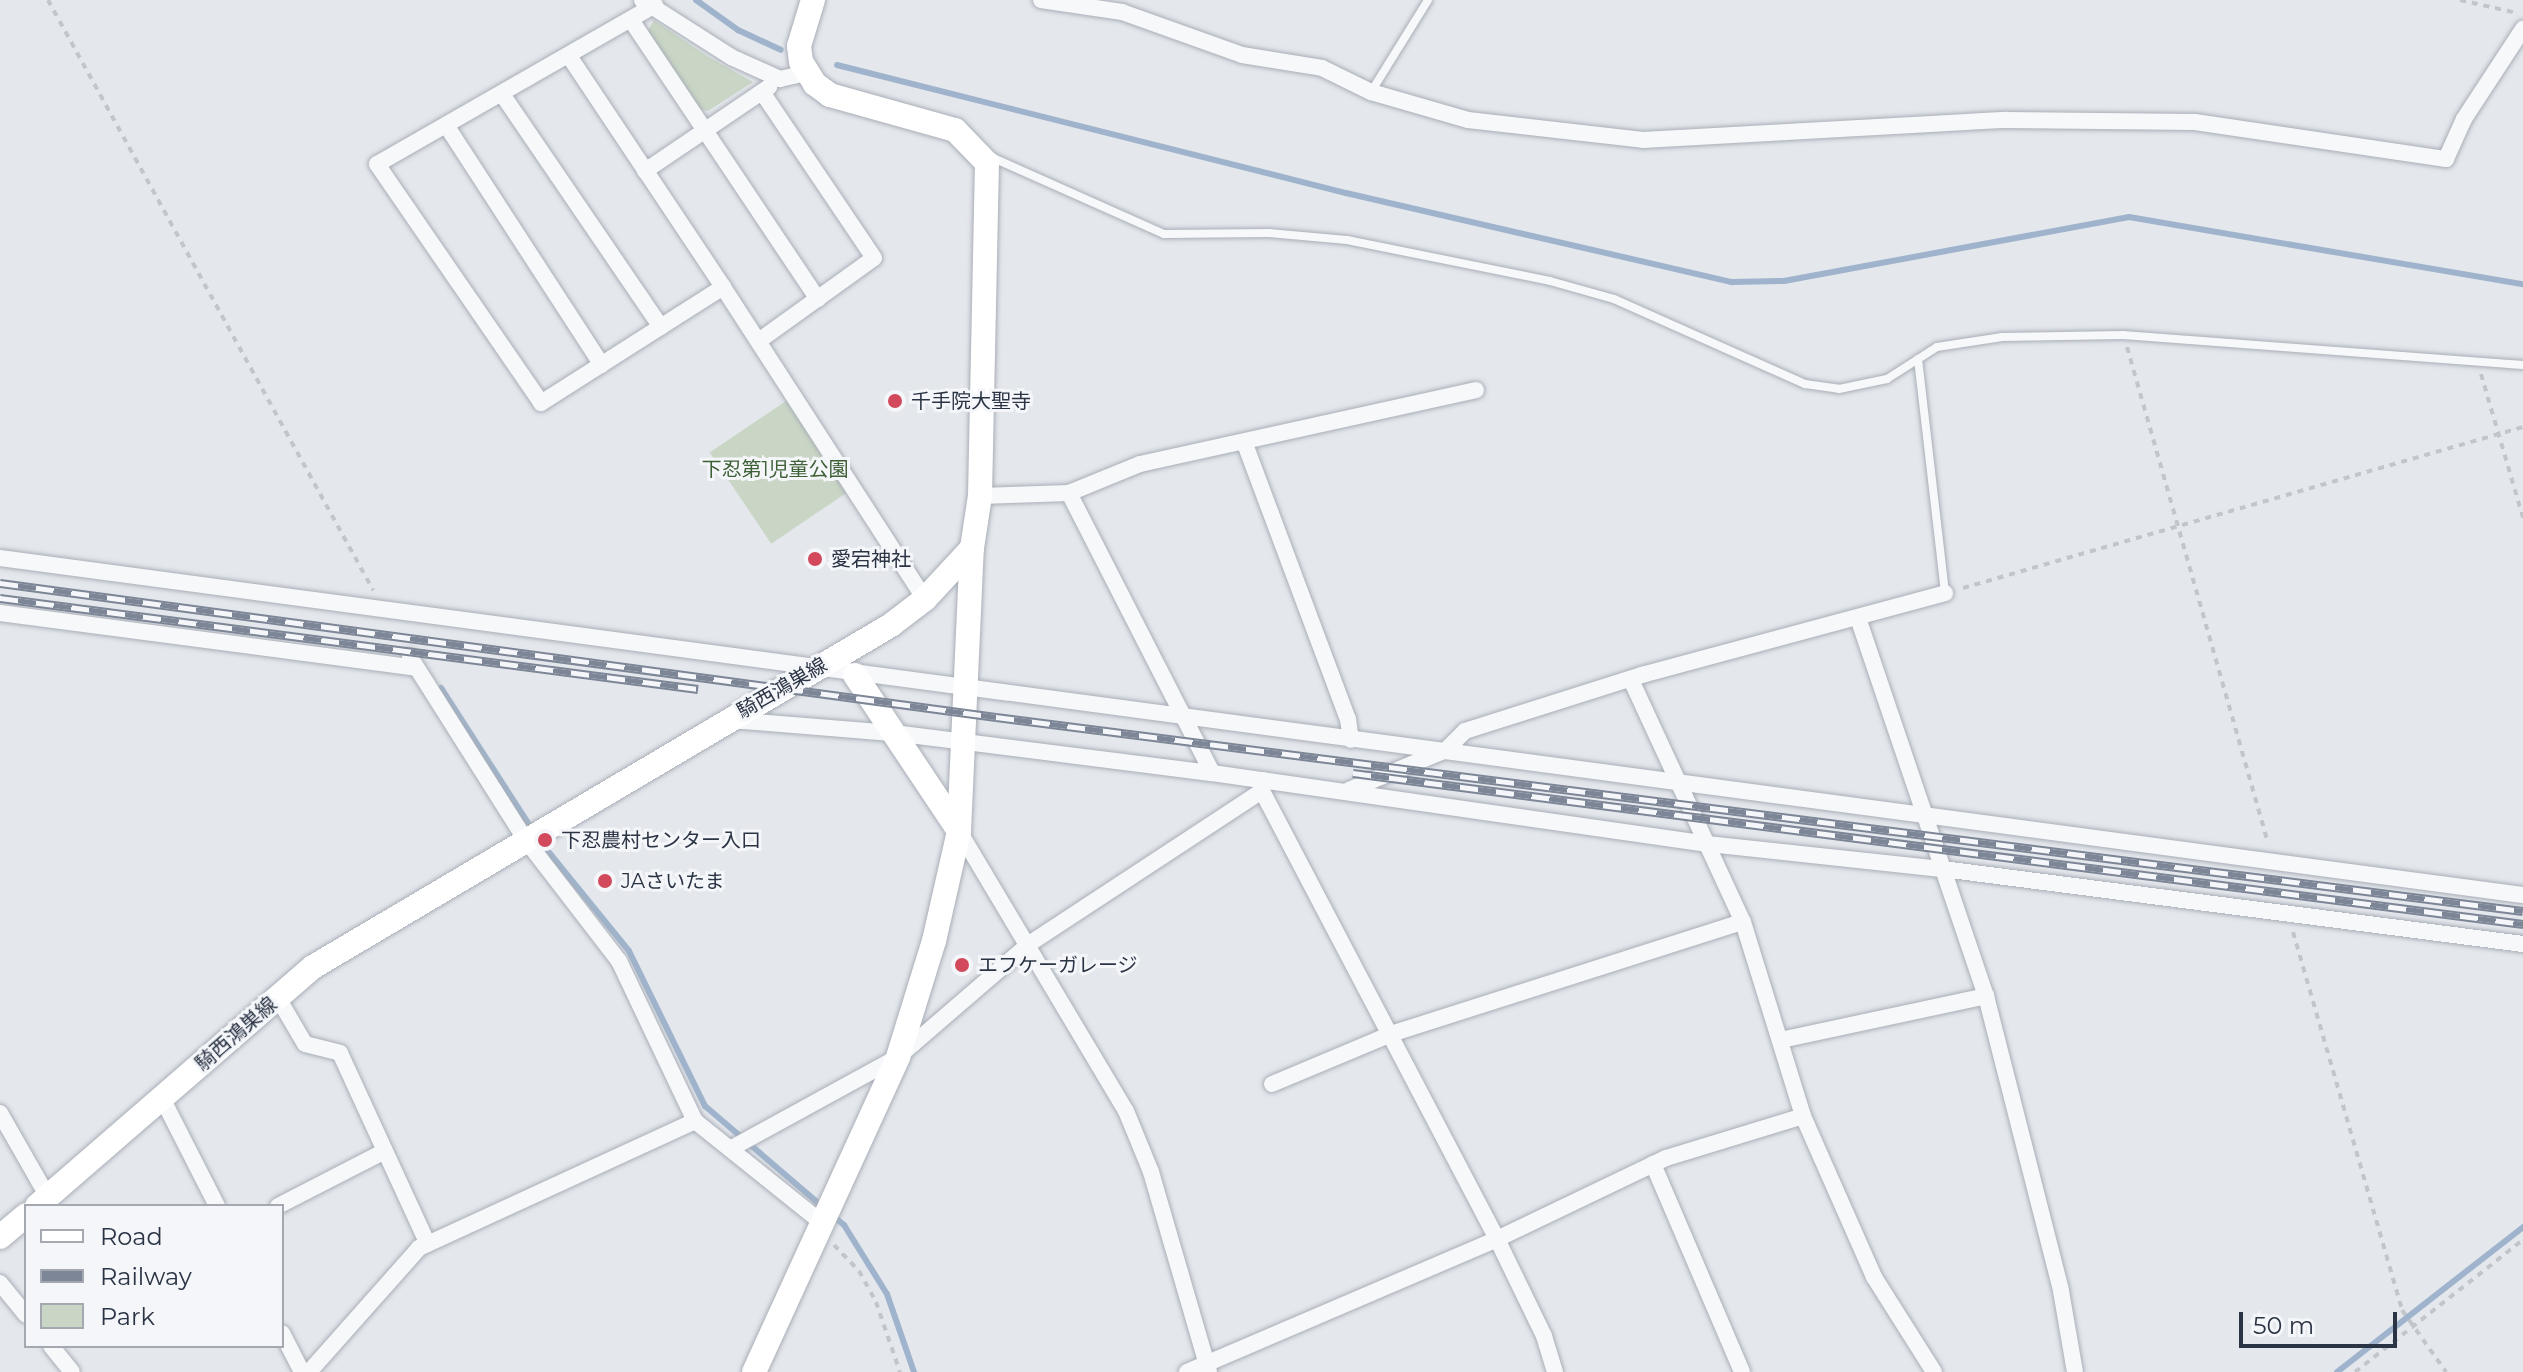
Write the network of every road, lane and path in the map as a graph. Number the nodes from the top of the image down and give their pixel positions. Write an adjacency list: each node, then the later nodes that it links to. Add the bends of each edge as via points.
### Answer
1 (48, 0): 41 (path)
2 (813, 0): 11 (main road, via 799,46)
3 (1041, 0): 14 (street, via 1122,12 1242,55 1322,68)
4 (1428, 0): 14 (lane)
5 (2460, 0): 7 (path)
6 (648, 2): 8 (street); 12 (street, via 731,57)
7 (2523, 15)
8 (631, 20): 10 (street); 17 (street)
9 (2523, 29): 14 (street, via 2464,119 2446,159 2195,122 2103,119 1643,140 1468,120)
10 (569, 56): 15 (street); 19 (street)
11 (806, 73): 12 (street); 18 (main road, via 830,95 955,130)
12 (780, 79): 13 (street)
13 (762, 92): 17 (street); 21 (street, via 874,258)
14 (1371, 92)
15 (502, 94): 16 (street); 22 (street)
16 (446, 125): 27 (street); 27 (street, via 377,164 541,403)
17 (706, 130): 19 (street); 21 (street)
18 (983, 153): 25 (lane, via 1164,234 1269,233 1347,240 1576,288 1614,299 1805,384 1839,389 1887,379); 34 (main road, via 990,176)
19 (645, 171): 20 (street)
20 (723, 287): 22 (street); 24 (street)
21 (818, 299): 24 (street)
22 (661, 327): 27 (street)
23 (2123, 335): 25 (lane, via 2002,337 1937,347); 26 (lane); 36 (path)
24 (760, 340): 40 (street)
25 (1918, 359): 39 (lane)
26 (2477, 361): 28 (lane); 31 (path)
27 (602, 365)
28 (2523, 365)
29 (1476, 390): 32 (street)
30 (2523, 427): 31 (path)
31 (2499, 433): 35 (path); 36 (path)
32 (1245, 444): 33 (street, via 1140,464); 51 (street, via 1348,719)
33 (1069, 493): 34 (street); 48 (street)
34 (980, 496): 37 (main road)
35 (2523, 518)
36 (2176, 524): 39 (path); 62 (path)
37 (972, 548): 40 (main road, 騎西鴻巣線); 47 (main road)
38 (0, 558): 41 (street)
39 (1945, 593): 43 (street)
40 (925, 599): 44 (main road, 騎西鴻巣線)
41 (384, 610): 44 (street)
42 (0, 613): 60 (street, via 413,662)
43 (1858, 618): 46 (street); 58 (street)
44 (820, 666): 45 (street); 49 (main road, 騎西鴻巣線)
45 (855, 675): 47 (street); 50 (main road)
46 (1632, 682): 53 (street, via 1465,731); 55 (street)
47 (965, 689): 48 (street); 52 (main road)
48 (1185, 716): 51 (street); 54 (street)
49 (727, 720): 50 (street); 60 (main road, 騎西鴻巣線)
50 (894, 733): 52 (street); 59 (main road)
51 (1351, 740): 53 (street)
52 (964, 742): 54 (street); 59 (main road)
53 (1446, 750): 55 (street); 57 (street)
54 (1212, 773): 56 (street)
55 (1676, 782): 58 (street); 61 (street)
56 (1262, 785): 57 (street); 67 (street); 71 (street)
57 (1347, 791): 61 (street)
58 (1925, 813): 62 (street); 63 (street)
59 (959, 831): 67 (street); 73 (main road, via 934,941)
60 (531, 835): 70 (main road, 騎西鴻巣線, via 347,944); 78 (street, via 619,961)
61 (1708, 844): 63 (street); 66 (street)
62 (2274, 862): 64 (street); 65 (path)
63 (1943, 869): 65 (street); 69 (street)
64 (2523, 895)
65 (2287, 913): 68 (street); 93 (path, via 2402,1310)
66 (1743, 922): 71 (street); 72 (street)
67 (1029, 944): 73 (street); 96 (street, via 1126,1111 1151,1172)
68 (2523, 944)
69 (1986, 996): 72 (street); 106 (street, via 2061,1291)
70 (278, 998): 75 (main road, 騎西鴻巣線); 80 (street, via 305,1044 340,1053)
71 (1391, 1034): 74 (street); 88 (street)
72 (1781, 1040): 77 (street)
73 (898, 1057): 79 (street); 86 (main road)
74 (1272, 1084)
75 (162, 1098): 82 (main road, 騎西鴻巣線); 83 (street)
76 (0, 1113): 82 (street)
77 (1803, 1116): 81 (street); 105 (street, via 1874,1277)
78 (695, 1121): 79 (street); 90 (street)
79 (730, 1149): 86 (street)
80 (385, 1151): 84 (street); 90 (street)
81 (1653, 1164): 88 (street); 104 (street)
82 (43, 1202)
83 (216, 1204)
84 (282, 1204)
85 (24, 1217): 87 (main road)
86 (819, 1226): 100 (main road); 101 (path, via 859,1271 887,1325)
87 (0, 1237)
88 (1497, 1239): 96 (street); 103 (street, via 1544,1336)
89 (2523, 1240): 93 (path)
90 (428, 1244): 99 (street)
91 (0, 1283): 92 (street)
92 (24, 1313)
93 (2412, 1327): 107 (path); 108 (path)
94 (284, 1337): 98 (street)
95 (53, 1348): 97 (street)
96 (1208, 1369): 102 (street)
97 (72, 1372)
98 (302, 1372)
99 (309, 1372)
100 (754, 1372)
101 (900, 1372)
102 (1187, 1372)
103 (1555, 1372)
104 (1742, 1372)
105 (1934, 1372)
106 (2075, 1372)
107 (2355, 1372)
108 (2446, 1372)

